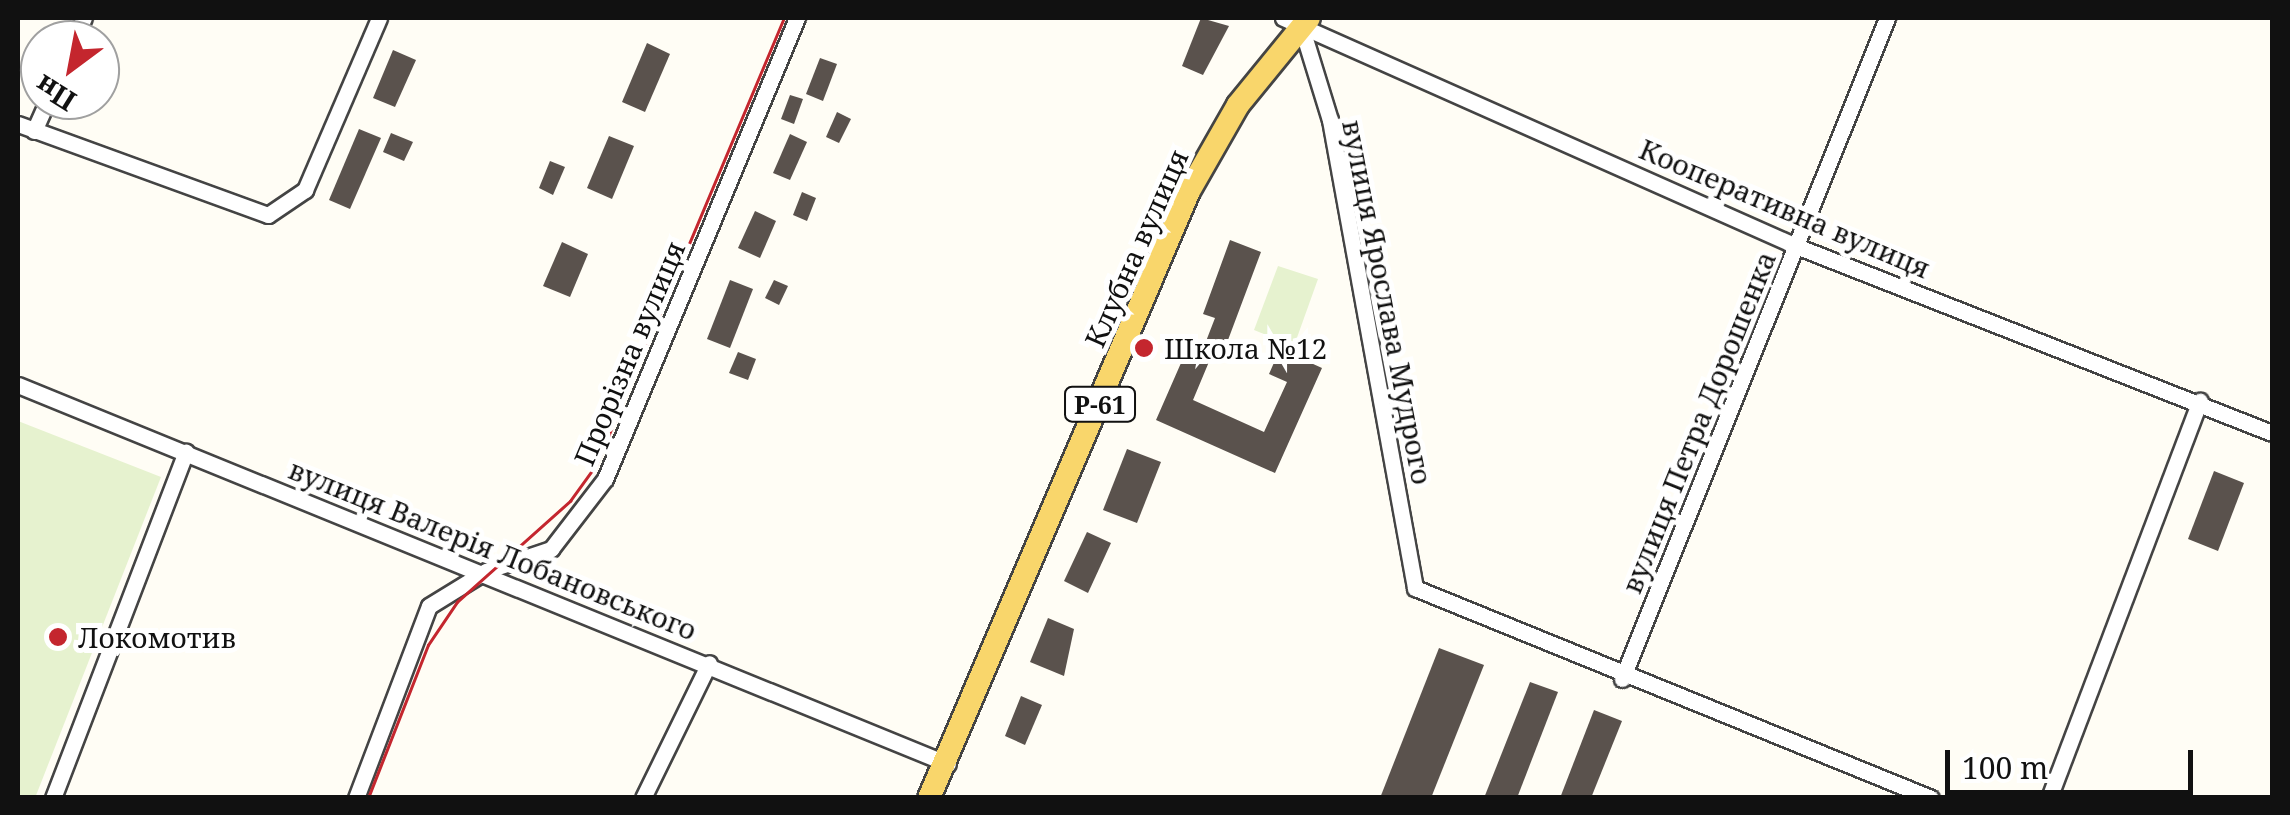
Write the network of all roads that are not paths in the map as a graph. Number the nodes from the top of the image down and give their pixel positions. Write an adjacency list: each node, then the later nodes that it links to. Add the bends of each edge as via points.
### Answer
1 (379, 18): 7 (street, via 290,208 268,215)
2 (797, 18): 13 (street, Прорізна вулиця, via 605,479 551,549)
3 (1886, 18): 8 (street, вулиця Петра Дорошенка)
4 (1298, 21): 8 (street, Кооперативна вулиця); 15 (street, вулиця Ярослава Мудрого, via 1330,120 1415,588); 16 (main road, Клубна вулиця / Р-61, via 1238,105 1190,191)
5 (39, 120): 7 (street)
6 (18, 124): 7 (street)
7 (34, 132)
8 (1796, 246): 10 (street, Кооперативна вулиця); 15 (street, вулиця Петра Дорошенка)
9 (18, 385): 12 (street, вулиця Валерія Лобановського)
10 (2200, 401): 11 (street, Кооперативна вулиця); 22 (street)
11 (2272, 434)
12 (186, 452): 13 (street, вулиця Валерія Лобановського); 17 (street)
13 (486, 571): 14 (street, вулиця Валерія Лобановського); 18 (street, Прорізна вулиця, via 429,606)
14 (709, 663): 16 (street, вулиця Валерія Лобановського); 19 (street)
15 (1622, 679): 21 (street)
16 (948, 764): 20 (main road, Клубна вулиця / Р-61)
17 (53, 798)
18 (356, 798)
19 (643, 798)
20 (930, 798)
21 (1931, 798)
22 (2049, 798)

